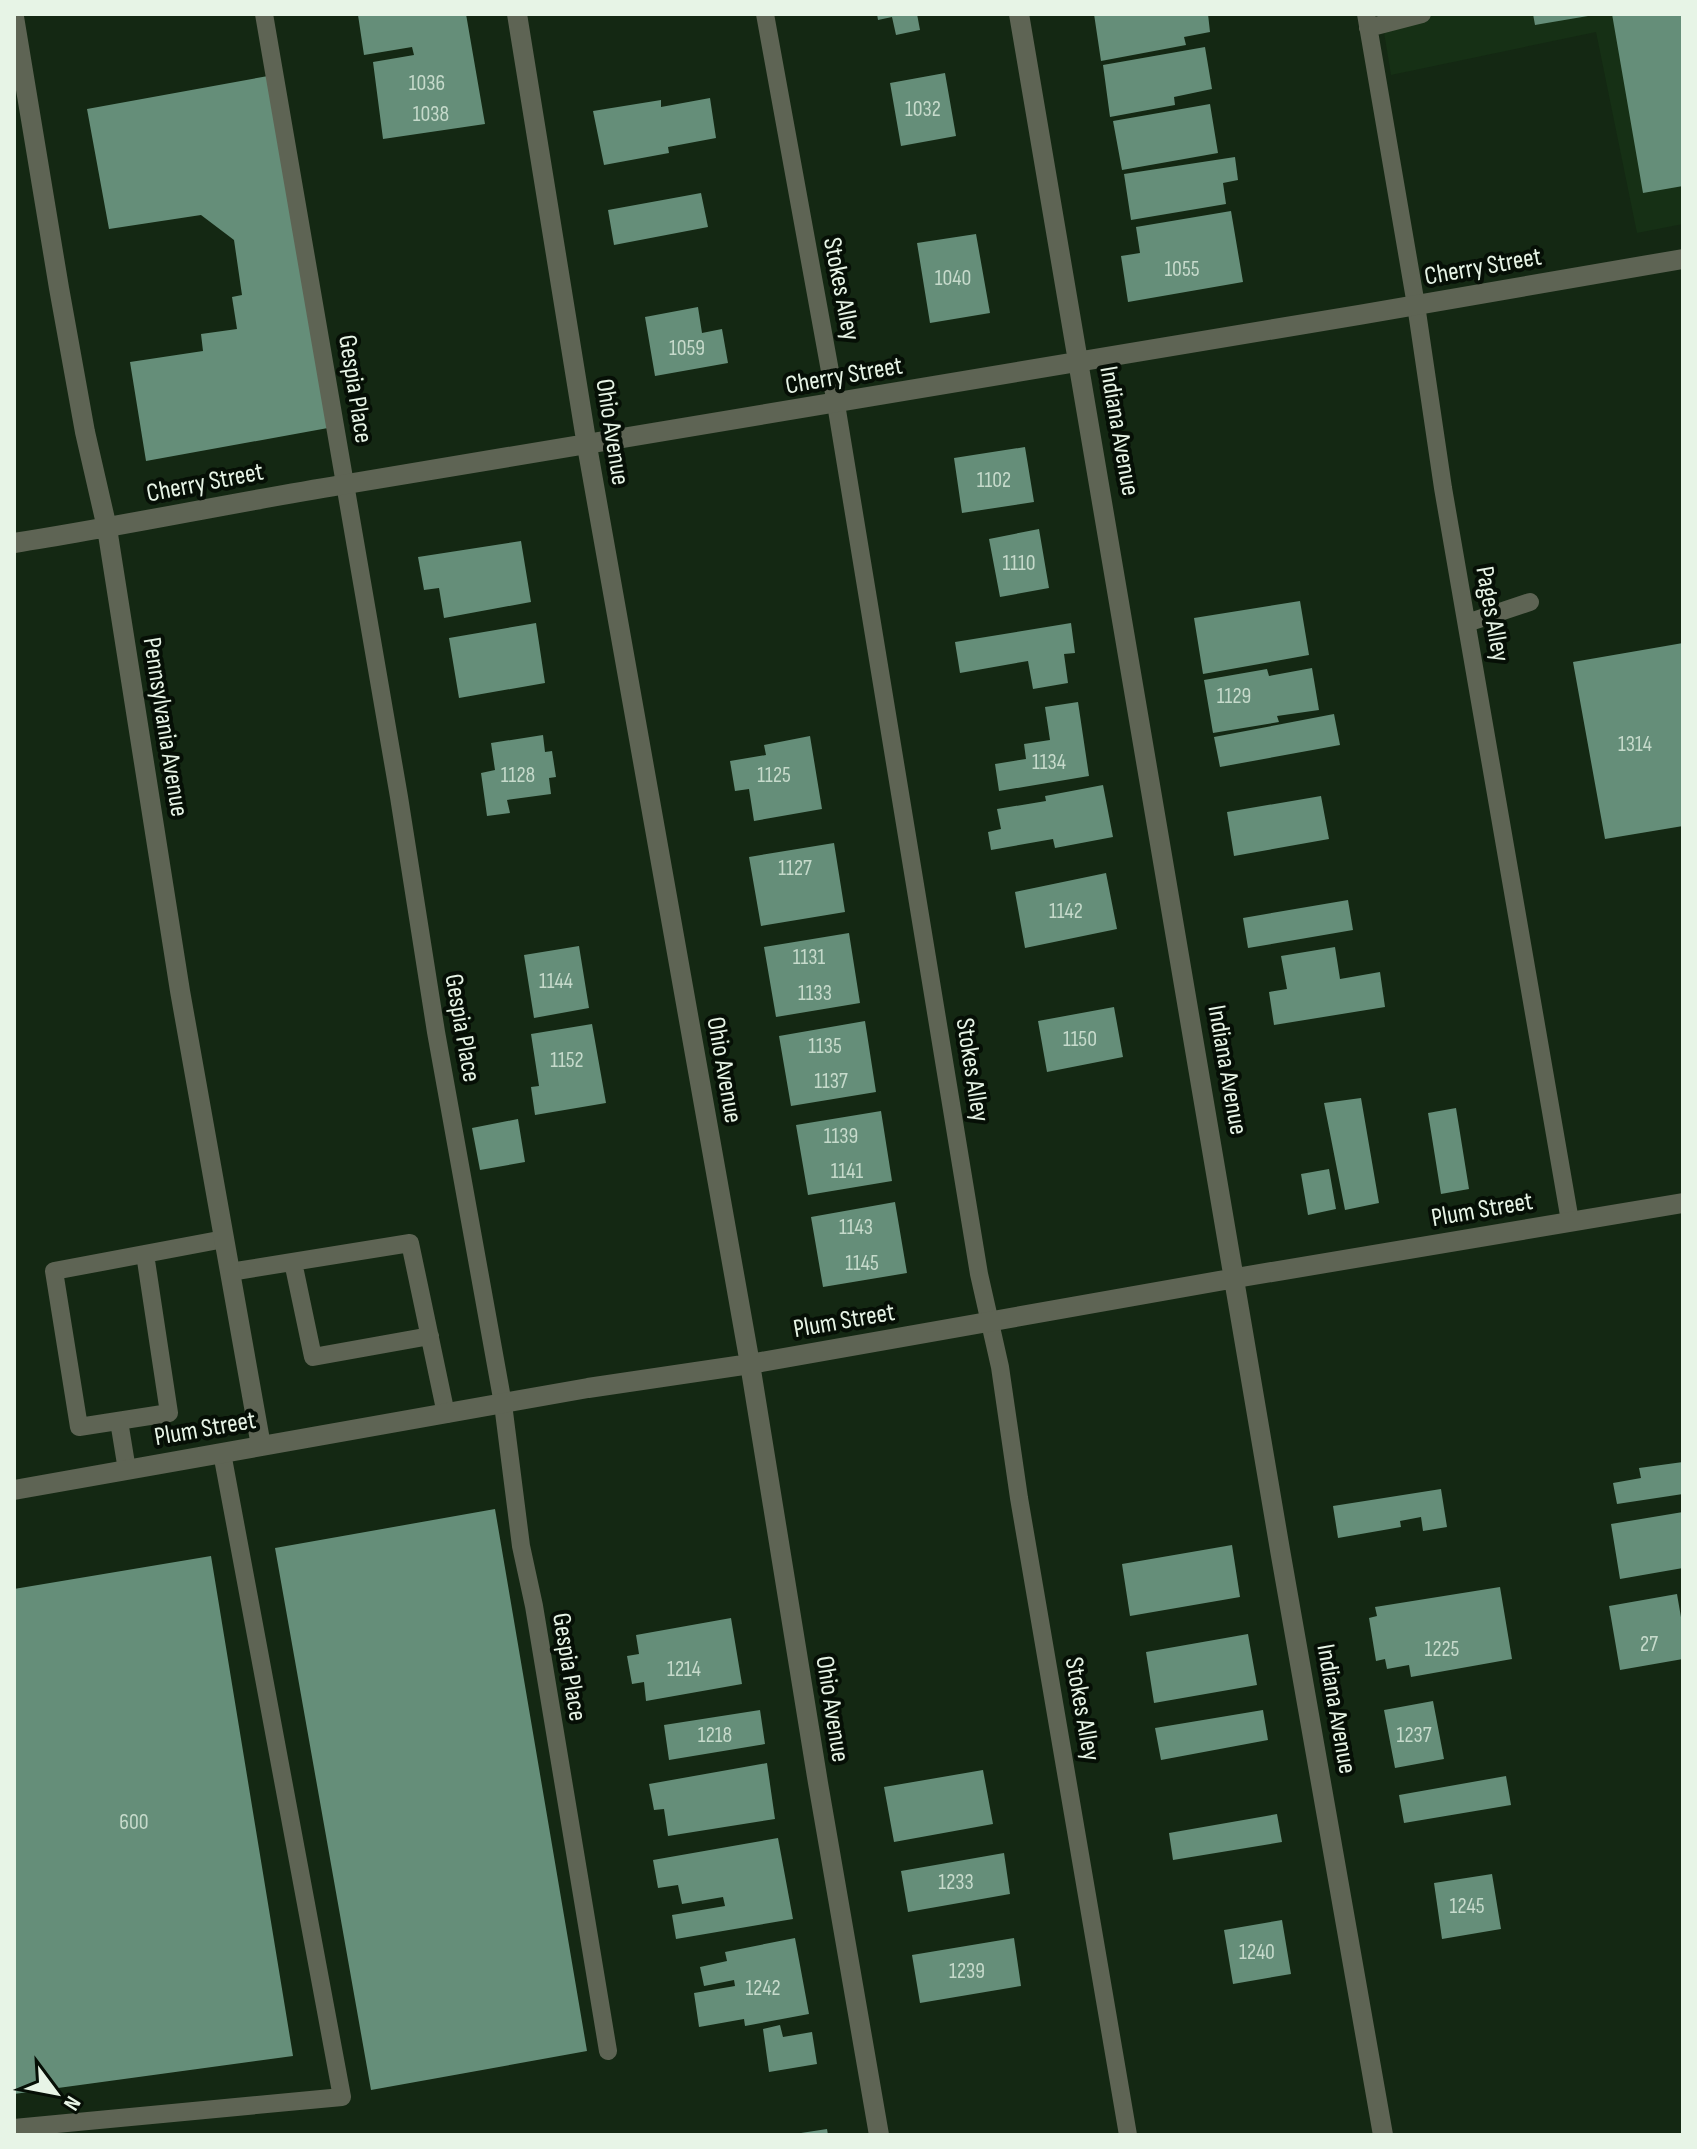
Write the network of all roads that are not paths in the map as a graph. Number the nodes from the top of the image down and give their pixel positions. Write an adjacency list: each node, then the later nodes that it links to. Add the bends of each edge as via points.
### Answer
1 (264, 14): 13 (lane, Gespia Place)
2 (517, 14): 12 (street, Ohio Avenue)
3 (765, 14): 11 (lane, Stokes Alley)
4 (1019, 14): 10 (street, Indiana Avenue)
5 (1422, 14): 7 (lane)
6 (14, 17): 14 (street, Pennsylvania Avenue, via 85,432)
7 (1367, 21): 9 (lane, Pages Alley)
8 (1683, 259): 9 (street, Cherry Street)
9 (1416, 305): 10 (street, Cherry Street); 17 (lane, Pages Alley)
10 (1080, 362): 11 (street, Cherry Street); 24 (street, Indiana Avenue)
11 (836, 404): 12 (street, Cherry Street); 25 (lane, Stokes Alley)
12 (587, 446): 13 (street, Cherry Street); 27 (street, Ohio Avenue)
13 (345, 484): 14 (street, Cherry Street); 28 (lane, Gespia Place)
14 (107, 528): 15 (street, Cherry Street); 20 (street, Pennsylvania Avenue)
15 (14, 543)
16 (1530, 602): 17 (lane)
17 (1467, 623): 19 (lane, Pages Alley)
18 (1683, 1203): 19 (street, Plum Street)
19 (1570, 1221): 24 (street, Plum Street)
20 (224, 1239): 21 (lane); 23 (street, Pennsylvania Avenue)
21 (145, 1254): 30 (lane, via 169,1413); 30 (lane, via 54,1271 79,1427)
22 (293, 1262): 23 (lane); 26 (lane, via 410,1243); 26 (lane, via 313,1357)
23 (230, 1272): 31 (street, Pennsylvania Avenue)
24 (1236, 1278): 25 (street, Plum Street); 39 (street, Indiana Avenue)
25 (990, 1321): 27 (street, Plum Street); 38 (lane, Stokes Alley)
26 (430, 1336): 29 (lane)
27 (750, 1364): 28 (street, Plum Street); 37 (street, Ohio Avenue)
28 (503, 1404): 29 (street, Plum Street); 35 (lane, Gespia Place, via 521,1546)
29 (446, 1414): 31 (street, Plum Street)
30 (119, 1421): 33 (lane)
31 (261, 1446): 32 (street, Plum Street)
32 (222, 1453): 33 (street, Plum Street); 36 (lane, via 342,2097)
33 (127, 1470): 34 (street, Plum Street)
34 (14, 1490)
35 (608, 2051)
36 (14, 2128)
37 (879, 2135)
38 (1128, 2135)
39 (1383, 2135)

